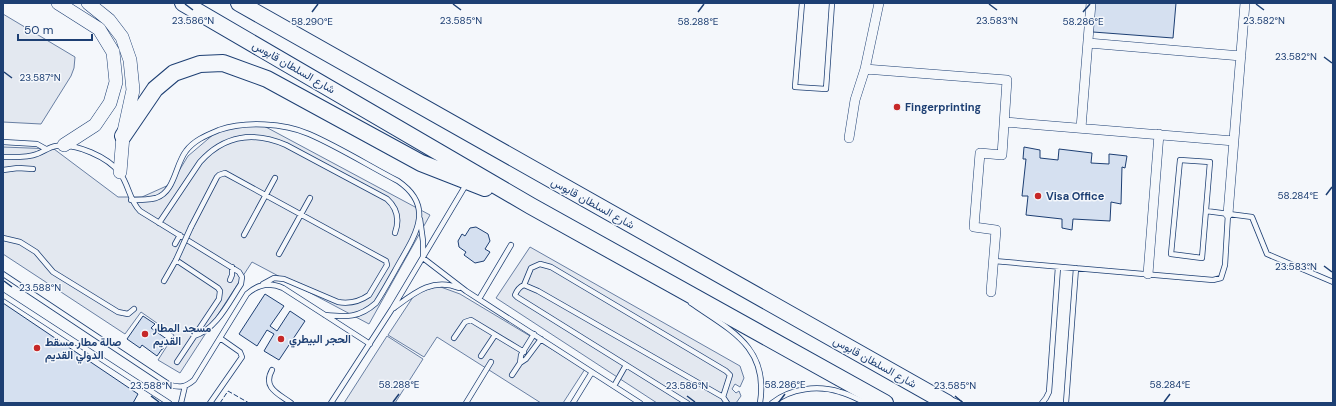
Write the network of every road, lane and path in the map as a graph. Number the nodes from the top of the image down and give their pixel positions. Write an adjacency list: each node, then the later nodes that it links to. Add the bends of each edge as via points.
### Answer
1 (58, 3): 22 (street, via 99,29 113,52 116,82 110,103 95,125)
2 (88, 3): 18 (street, via 109,20 122,37 130,60 133,90)
3 (183, 3): 33 (highway, شارع السلطان قابوس)
4 (240, 3): 12 (highway, شارع السلطان قابوس)
5 (252, 3): 12 (highway)
6 (802, 3): 7 (lane, via 795,86 826,89)
7 (832, 3)
8 (879, 3): 14 (street)
9 (1091, 3): 11 (street)
10 (1245, 3): 13 (street)
11 (1088, 43): 13 (street); 16 (street)
12 (320, 49): 85 (highway, شارع السلطان قابوس)
13 (1241, 56): 20 (street)
14 (865, 69): 15 (street, via 1007,80); 19 (street, via 855,100)
15 (1005, 122): 16 (street); 49 (street, via 1002,154 980,153 974,227 996,230)
16 (1081, 128): 17 (street)
17 (1159, 134): 20 (street); 54 (street)
18 (123, 136): 27 (street); 29 (highway, via 156,89 174,73 200,64 223,63 267,79 421,163)
19 (849, 138)
20 (1234, 141): 37 (street)
21 (3, 142): 23 (lane, via 37,144)
22 (64, 145): 23 (lane); 27 (lane, via 80,148 98,156)
23 (46, 149): 24 (lane, via 31,156)
24 (3, 157)
25 (33, 169): 26 (lane)
26 (3, 170)
27 (120, 172): 32 (lane)
28 (275, 178): 30 (lane)
29 (468, 181): 33 (highway); 46 (lane)
30 (266, 195): 36 (lane); 41 (lane); 47 (lane, bridge, via 228,175 222,174 217,177)
31 (310, 198): 36 (lane)
32 (131, 200): 35 (lane, via 156,198 165,192 183,155 201,138 232,127 264,125 308,134 398,181 410,191); 38 (lane, via 140,211)
33 (531, 206): 48 (highway, شارع السلطان قابوس)
34 (1206, 211): 34 (lane, via 1202,258 1171,254 1180,160 1210,162); 37 (lane)
35 (419, 213): 46 (lane); 68 (lane, via 415,236 376,303 354,316)
36 (300, 214): 45 (lane); 58 (lane, via 386,261 387,267 369,295 360,301 349,303 338,302 284,279 269,279)
37 (1228, 214): 54 (lane, via 1225,265 1221,278 1213,280); 57 (lane, via 1252,217 1267,254)
38 (159, 224): 39 (lane, via 207,154 227,142 257,137 286,145 387,198 398,214); 40 (lane)
39 (395, 233)
40 (180, 235): 43 (lane); 50 (lane)
41 (244, 235)
42 (3, 238): 66 (lane, via 20,242 36,252 53,272 118,312 128,314)
43 (174, 244)
44 (512, 245): 64 (lane)
45 (279, 254)
46 (423, 258): 60 (lane); 67 (lane)
47 (176, 260): 56 (lane); 71 (lane, via 220,291 219,299)
48 (628, 261): 61 (lane); 102 (highway, شارع السلطان قابوس)
49 (994, 261): 51 (lane); 62 (street)
50 (232, 267): 55 (lane); 71 (lane, via 241,274 241,284 212,326 204,333)
51 (1058, 267): 52 (lane); 105 (lane, via 1049,392)
52 (1076, 268): 54 (lane); 106 (lane)
53 (3, 274): 86 (lane, via 170,384)
54 (1148, 274)
55 (230, 280)
56 (164, 281)
57 (1333, 282)
58 (261, 285): 68 (lane, via 278,286); 72 (lane, via 247,294)
59 (524, 285): 81 (lane, via 516,291 517,297); 88 (lane); 88 (lane, via 531,268 540,264 551,267 726,371 730,375)
60 (466, 291): 64 (lane); 67 (lane, via 453,285 425,287)
61 (674, 292)
62 (991, 292)
63 (3, 295): 89 (lane)
64 (479, 299): 69 (lane)
65 (687, 301): 99 (lane, via 746,343 761,373)
66 (134, 309)
67 (392, 310): 75 (lane)
68 (325, 315): 75 (lane)
69 (534, 334): 74 (lane); 76 (lane)
70 (495, 335): 73 (lane, via 469,320); 76 (lane); 77 (lane)
71 (194, 336): 78 (lane)
72 (220, 338): 86 (lane, via 194,380); 91 (lane, via 240,352 242,357)
73 (454, 338)
74 (540, 339): 80 (lane, via 526,359); 83 (lane)
75 (370, 344): 93 (lane)
76 (524, 352): 80 (lane)
77 (481, 356)
78 (177, 362)
79 (491, 362): 94 (lane)
80 (520, 363): 84 (lane)
81 (626, 365): 87 (lane); 97 (lane)
82 (272, 370): 92 (lane, via 268,378 269,385)
83 (592, 372): 87 (lane); 95 (lane)
84 (512, 375)
85 (915, 385): 103 (highway, شارع السلطان قابوس); 104 (lane)
86 (185, 386): 90 (lane)
87 (614, 386): 96 (lane)
88 (723, 397): 98 (lane)
89 (169, 403)
90 (181, 403)
91 (210, 403)
92 (291, 403)
93 (331, 403)
94 (466, 403)
95 (573, 403)
96 (640, 403)
97 (687, 403)
98 (727, 403)
99 (760, 403)
100 (772, 403): 101 (lane, via 792,392 808,388 840,392)
101 (866, 403)
102 (885, 403)
103 (947, 403)
104 (960, 403)
105 (1042, 403)
106 (1066, 403)

